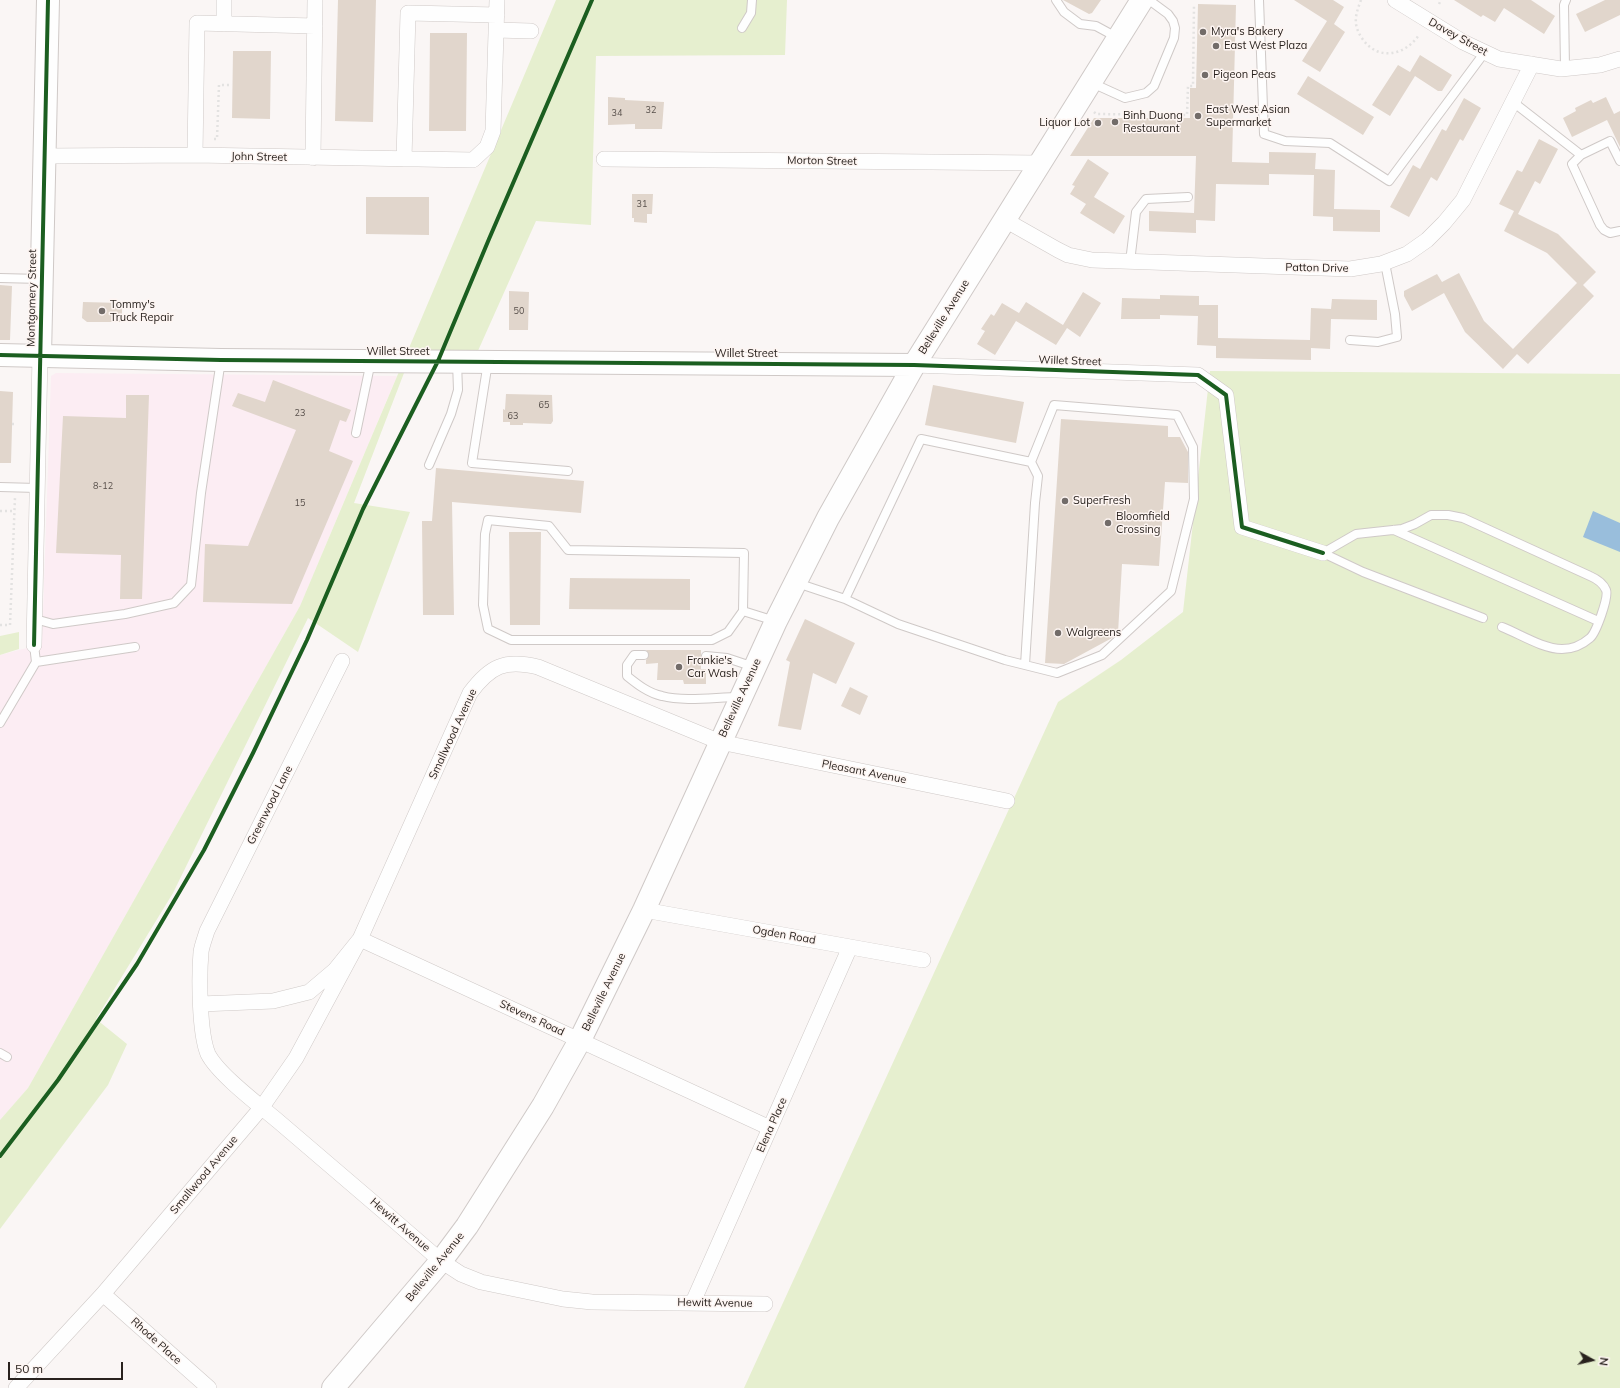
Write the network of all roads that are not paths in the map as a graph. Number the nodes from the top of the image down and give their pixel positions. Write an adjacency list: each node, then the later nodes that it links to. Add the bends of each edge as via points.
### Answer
1 (48, 0): 26 (main road, Montgomery Street)
2 (224, 0): 13 (street)
3 (315, 0): 14 (street)
4 (752, 0): 15 (lane, via 751,13)
5 (1056, 0): 18 (lane, via 1064,12 1080,24 1096,26)
6 (1142, 0): 18 (main road, Belleville Avenue)
7 (1149, 0): 23 (lane, via 1168,14 1175,28 1174,38 1154,86 1146,93 1125,98)
8 (1259, 0): 19 (lane, via 1264,134 1285,141 1330,143 1389,181)
9 (1395, 0): 19 (street, Davey Street)
10 (1566, 0): 22 (lane)
11 (408, 6): 12 (street); 29 (street)
12 (497, 7): 16 (street)
13 (224, 24): 14 (street); 27 (street, via 197,23)
14 (315, 26): 28 (street)
15 (742, 28)
16 (496, 30): 17 (street); 29 (street, John Street, via 493,131 487,147 473,160)
17 (531, 31)
18 (1119, 38): 23 (main road, Belleville Avenue)
19 (1484, 52): 21 (street, Davey Street, via 1499,59)
20 (1620, 59): 22 (street, Davey Street, via 1600,66)
21 (1532, 64): 22 (street, Davey Street); 24 (street, Patton Drive)
22 (1565, 68)
23 (1091, 82): 32 (main road, Belleville Avenue)
24 (1512, 102): 25 (lane); 37 (street, Patton Drive, via 1463,200 1427,240 1407,254)
25 (1581, 155): 31 (lane, via 1610,142); 35 (lane, via 1572,164 1600,226 1610,233)
26 (44, 156): 27 (street, John Street); 39 (main road, Montgomery Street)
27 (195, 156): 28 (street, John Street)
28 (312, 158): 29 (street, John Street)
29 (404, 159)
30 (604, 159): 32 (street, Morton Street)
31 (1620, 161)
32 (1040, 163): 34 (main road, Belleville Avenue)
33 (1188, 197): 36 (lane, via 1146,199 1136,212)
34 (1005, 220): 36 (street, Patton Drive, via 1068,255 1092,260); 47 (main road, Belleville Avenue)
35 (1620, 231)
36 (1130, 262): 37 (street, Patton Drive, via 1350,269)
37 (1385, 263): 40 (lane, via 1397,337 1378,342)
38 (0, 278): 39 (lane)
39 (41, 279): 42 (main road, Montgomery Street)
40 (1350, 340)
41 (0, 355): 42 (main road, Willet Street)
42 (40, 355): 43 (main road, Willet Street); 53 (street, Montgomery Street)
43 (222, 360): 44 (main road, Willet Street); 60 (lane, via 201,493 191,585 174,603 53,624)
44 (371, 361): 45 (main road, Willet Street); 48 (lane)
45 (457, 361): 46 (main road, Willet Street); 50 (lane, via 458,390 451,414)
46 (488, 361): 47 (main road, Willet Street); 51 (lane, via 472,463)
47 (914, 365): 55 (street, Willet Street, via 1198,375 1226,395 1242,527); 56 (main road, Belleville Avenue, via 828,518)
48 (356, 433)
49 (1031, 462): 57 (lane, via 921,439); 70 (lane, via 1038,476); 70 (lane, via 1054,405 1177,415 1193,447 1194,499 1171,591 1102,655 1057,673)
50 (429, 465)
51 (568, 471)
52 (0, 487): 53 (lane)
53 (37, 488): 60 (street, Montgomery Street)
54 (1393, 530): 55 (lane, via 1356,534); 62 (lane); 62 (lane, via 1415,524 1431,515 1463,518 1600,581 1606,590 1606,600)
55 (1323, 553): 59 (lane, via 1363,572)
56 (796, 582): 57 (lane); 61 (main road, Belleville Avenue)
57 (845, 599): 70 (lane, via 898,624)
58 (743, 611): 58 (lane, via 744,553 568,550 549,526 488,520 484,534 483,605 488,629 511,640 712,640 728,632); 61 (lane)
59 (1483, 618)
60 (35, 619): 64 (street, Montgomery Street)
61 (776, 621): 71 (main road, Belleville Avenue)
62 (1598, 621): 63 (lane, via 1592,637 1576,647 1563,649 1549,647)
63 (1502, 627)
64 (34, 645): 69 (lane)
65 (135, 647): 69 (lane)
66 (644, 655): 72 (lane, via 634,655 627,665 626,676 648,691 662,696 686,698)
67 (706, 656): 71 (lane, via 727,658)
68 (342, 661): 80 (street, Greenwood Lane, via 207,931)
69 (36, 662): 73 (lane)
70 (1025, 665)
71 (754, 668): 72 (main road, Belleville Avenue)
72 (741, 697): 75 (main road, Belleville Avenue)
73 (3, 711): 74 (lane)
74 (0, 723)
75 (720, 742): 76 (street, Pleasant Avenue); 77 (main road, Belleville Avenue); 78 (street, Smallwood Avenue, via 538,667 508,663 494,669 481,679 470,693)
76 (1007, 801)
77 (644, 910): 79 (street, Ogden Road); 83 (main road, Belleville Avenue)
78 (360, 939): 82 (street, Smallwood Avenue, via 335,970 309,992 273,1001); 83 (street, Stevens Road); 84 (street, Smallwood Avenue, via 296,1058)
79 (850, 947): 81 (street, Ogden Road); 85 (street, Elena Place)
80 (202, 950): 82 (street, Hewitt Avenue)
81 (923, 960)
82 (201, 1004): 84 (street, Hewitt Avenue, via 204,1040 209,1055 224,1073)
83 (580, 1040): 85 (street, Stevens Road); 86 (main road, Belleville Avenue, via 507,1164)
84 (262, 1107): 86 (street, Hewitt Avenue); 87 (street, Smallwood Avenue)
85 (770, 1128): 88 (street, Elena Place)
86 (441, 1261): 88 (street, Hewitt Avenue, via 461,1274 481,1282 563,1299 592,1302); 92 (main road, Belleville Avenue)
87 (103, 1294): 90 (street, Smallwood Avenue); 91 (street, Rhode Place)
88 (693, 1302): 89 (street, Hewitt Avenue)
89 (765, 1304)
90 (16, 1388)
91 (209, 1388)
92 (333, 1388)

